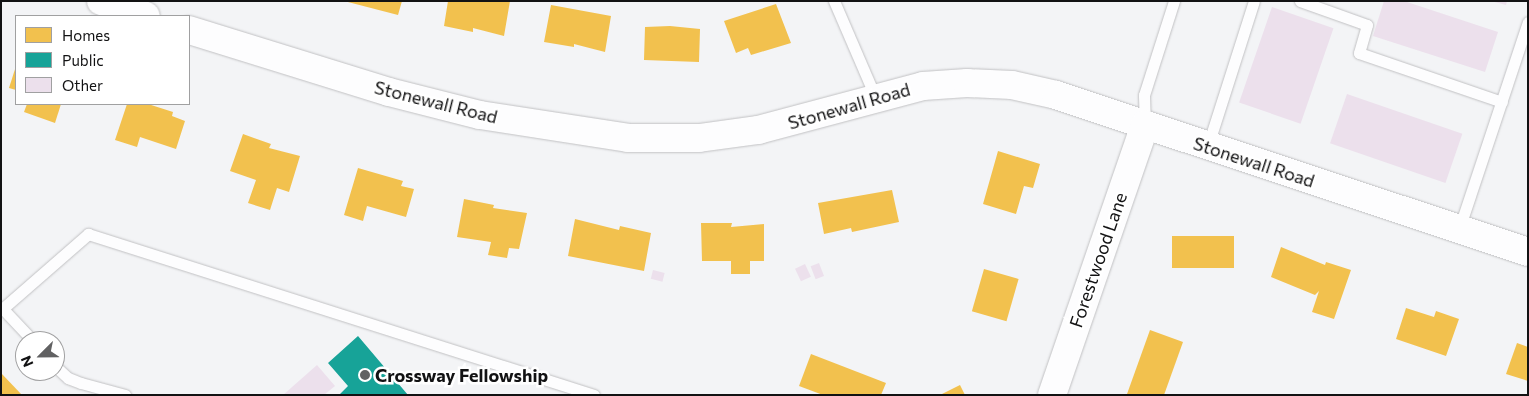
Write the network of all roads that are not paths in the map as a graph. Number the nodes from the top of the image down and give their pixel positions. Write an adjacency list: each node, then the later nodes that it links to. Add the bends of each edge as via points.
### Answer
1 (100, 1): 6 (street)
2 (834, 1): 9 (lane)
3 (1174, 1): 11 (lane, via 1144,95)
4 (1254, 1): 12 (lane)
5 (1300, 1): 10 (lane, via 1367,25 1358,53)
6 (143, 15)
7 (1528, 22): 10 (lane)
8 (190, 30): 9 (street, Stonewall Road, via 444,106 536,125 628,138 699,138 758,130 815,117)
9 (876, 96): 11 (street, Stonewall Road, via 923,86 967,82 1012,86 1056,95)
10 (1502, 102): 13 (lane)
11 (1145, 125): 12 (street, Stonewall Road); 20 (street, Forestwood Lane)
12 (1207, 147): 13 (street, Stonewall Road)
13 (1460, 229): 14 (street, Stonewall Road)
14 (1528, 252)
15 (2, 309): 16 (lane); 19 (lane, via 88,234)
16 (23, 331)
17 (65, 375): 18 (lane)
18 (125, 395)
19 (594, 395)
20 (1052, 395)

